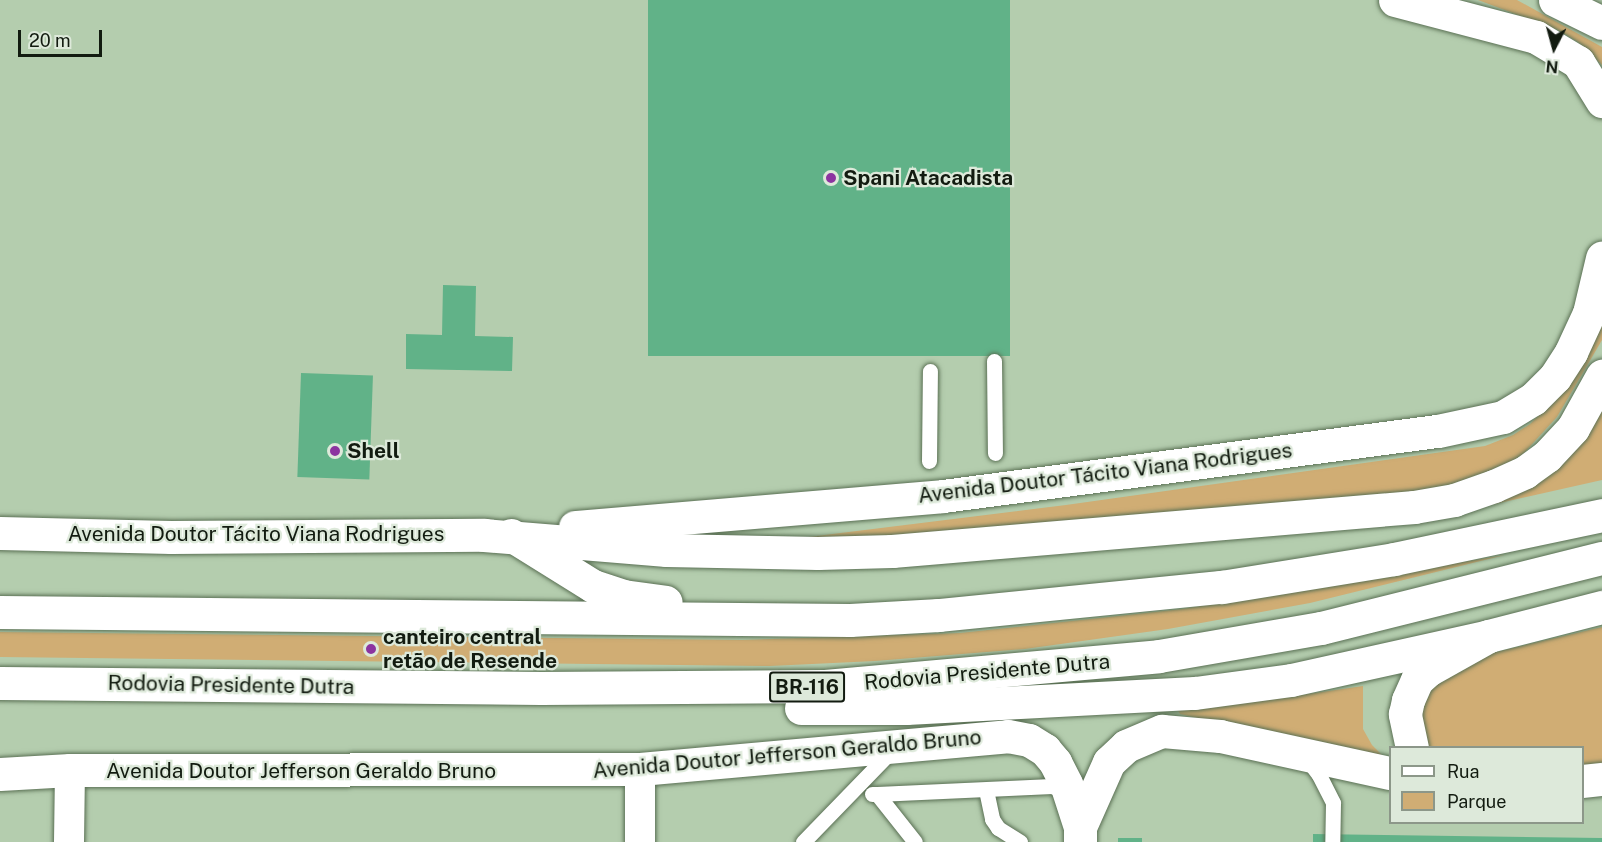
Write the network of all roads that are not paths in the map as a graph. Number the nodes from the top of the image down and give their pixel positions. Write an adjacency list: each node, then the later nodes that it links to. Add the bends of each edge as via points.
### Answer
1 (1395, 0): 4 (main road, via 1536,37 1578,62)
2 (1555, 0): 3 (main road)
3 (1602, 23)
4 (1602, 101)
5 (1602, 258): 13 (main road, Avenida Doutor Tácito Viana Rodrigues, via 1589,313 1571,352 1555,377 1533,399 1503,417 1438,431 943,496 606,524)
6 (994, 362): 9 (lane)
7 (930, 371): 10 (lane)
8 (1602, 376): 13 (main road, Avenida Doutor Tácito Viana Rodrigues, via 1573,428 1547,456 1525,472 1454,500 1414,507 892,551 666,550)
9 (995, 453)
10 (929, 461)
11 (1602, 515): 17 (main road, via 1394,559 1222,587)
12 (0, 533): 13 (main road, Avenida Doutor Tácito Viana Rodrigues)
13 (511, 536): 17 (main road, via 593,586 623,596)
14 (1602, 558): 20 (main road, Rodovia Presidente Dutra / BR-116, via 1321,628 1159,656 825,686)
15 (1602, 607): 18 (main road)
16 (0, 612): 17 (main road)
17 (850, 620)
18 (1489, 636): 20 (main road, via 1291,680 1195,693 1103,699 906,708 787,708); 22 (main road, via 1417,680 1405,714)
19 (0, 683): 20 (main road, Rodovia Presidente Dutra / BR-116)
20 (542, 688)
21 (896, 746): 24 (main road, Avenida Doutor Jefferson Geraldo Bruno); 33 (main road, Avenida Doutor Jefferson Geraldo Bruno, via 1008,736 1029,740 1055,762); 37 (lane)
22 (1412, 746)
23 (1301, 753): 26 (main road, Avenida Doutor Jefferson Geraldo Bruno); 34 (main road, Avenida Doutor Jefferson Geraldo Bruno, via 1220,736 1162,731 1126,746 1109,762); 40 (lane, via 1319,775 1333,803)
24 (640, 769): 25 (main road, Avenida Doutor Jefferson Geraldo Bruno); 36 (street)
25 (70, 770): 27 (main road, Avenida Doutor Jefferson Geraldo Bruno); 35 (street)
26 (1389, 773)
27 (4, 778)
28 (1602, 779): 29 (main road)
29 (1584, 781)
30 (986, 790): 32 (lane); 33 (lane, via 1052,786); 39 (lane, via 992,819 998,828)
31 (860, 794): 32 (lane)
32 (877, 794): 38 (lane)
33 (1069, 795): 34 (main road, Avenida Doutor Jefferson Geraldo Bruno)
34 (1080, 835)
35 (69, 842)
36 (640, 842)
37 (803, 842)
38 (915, 842)
39 (1020, 842)
40 (1332, 842)

